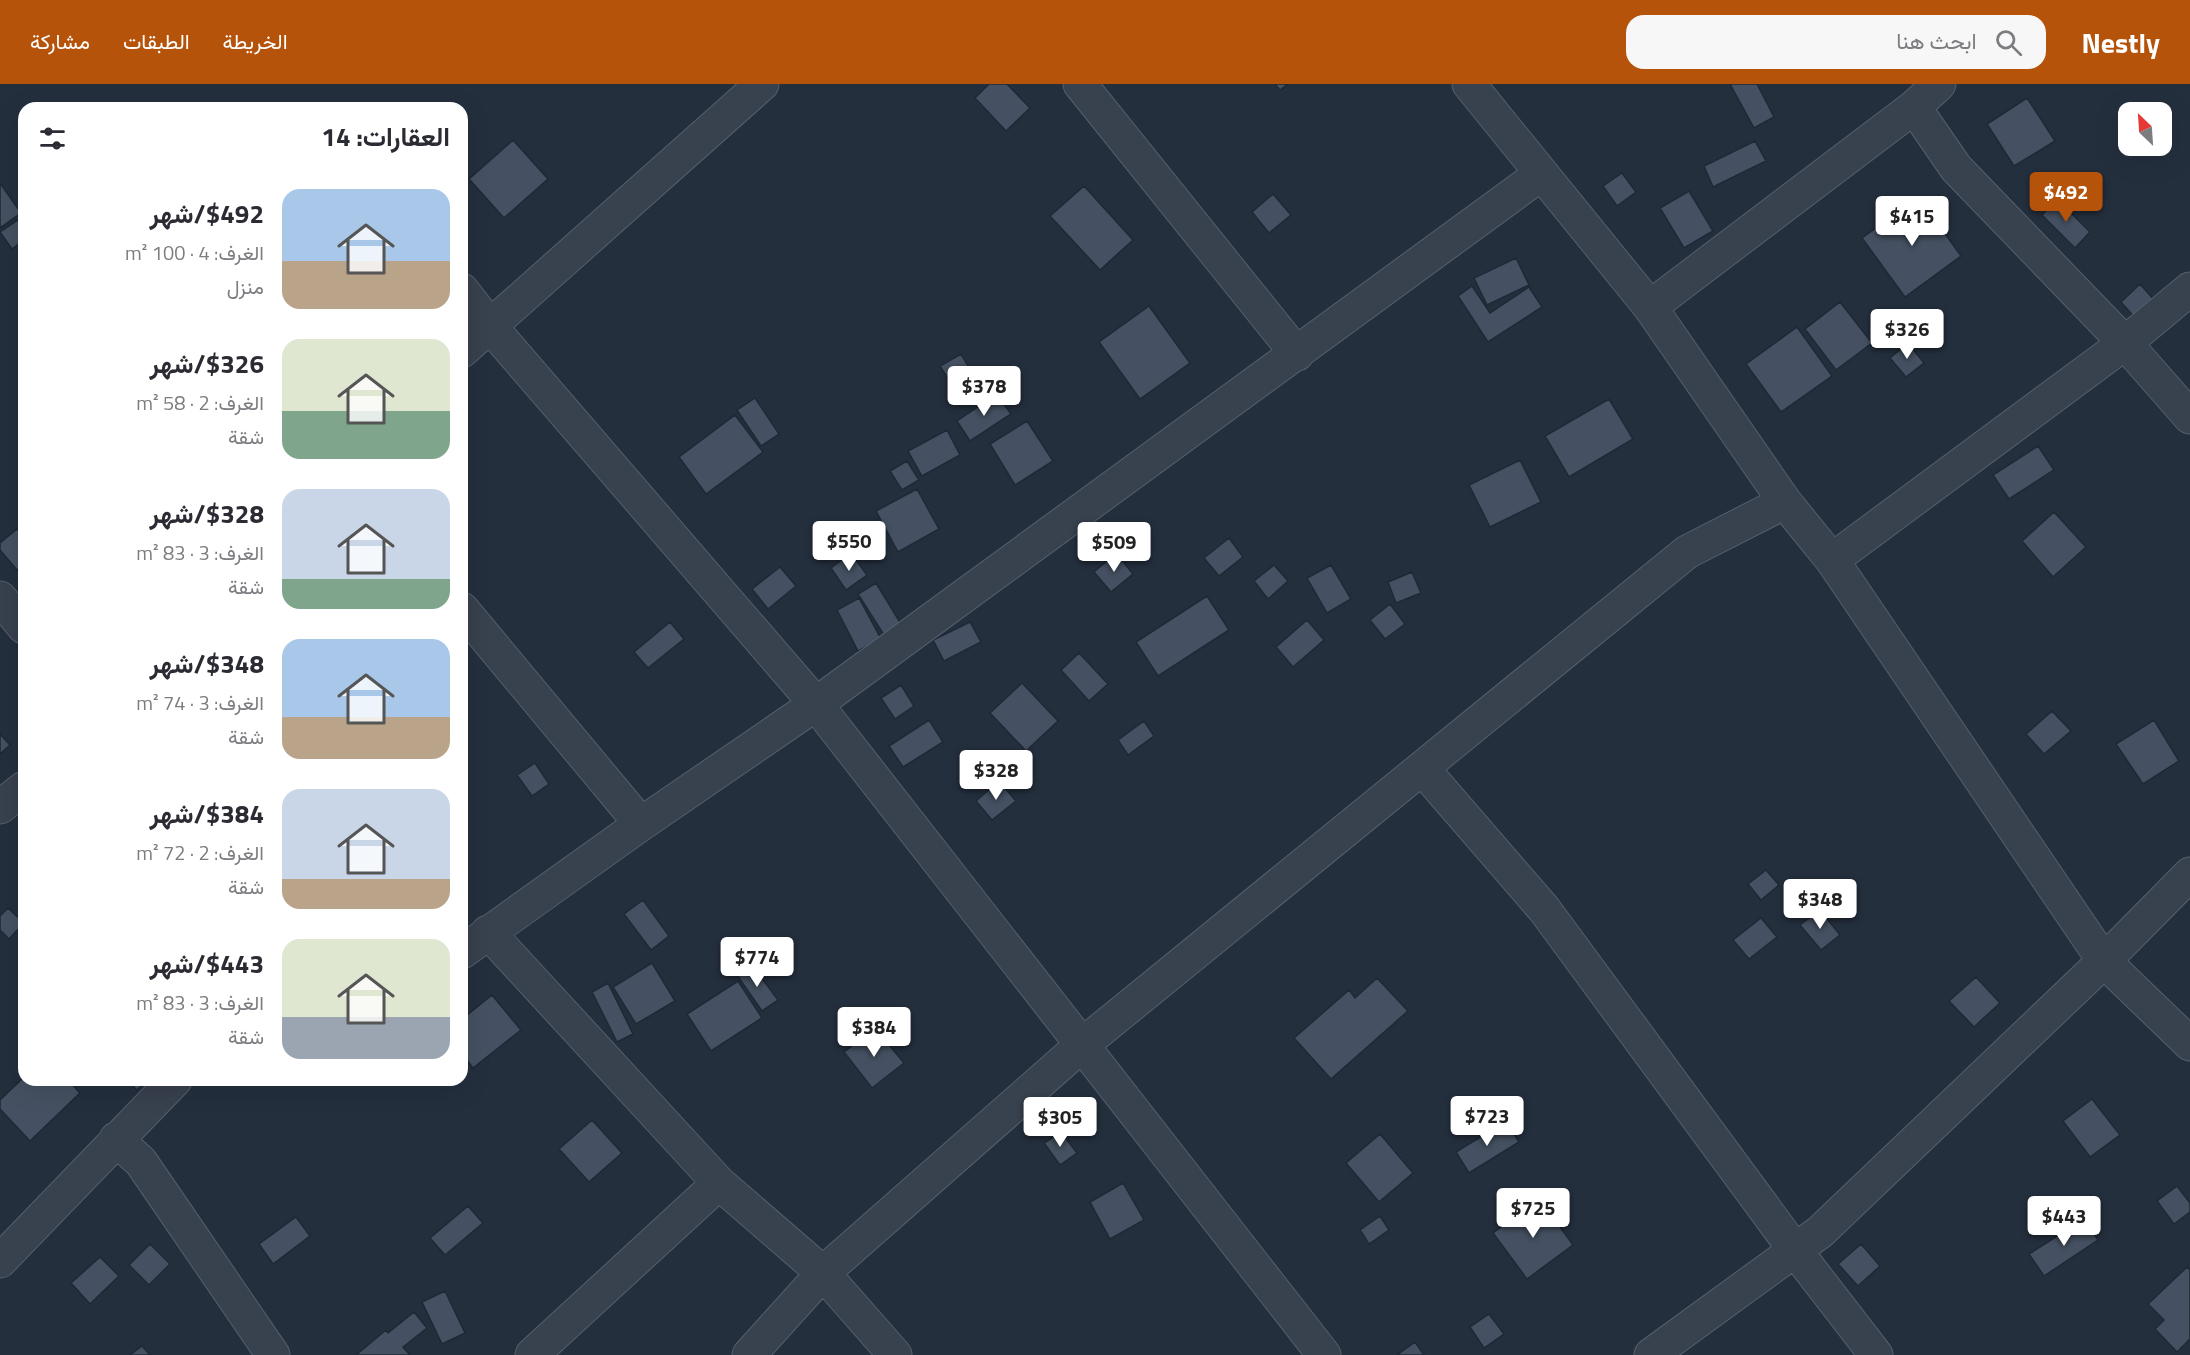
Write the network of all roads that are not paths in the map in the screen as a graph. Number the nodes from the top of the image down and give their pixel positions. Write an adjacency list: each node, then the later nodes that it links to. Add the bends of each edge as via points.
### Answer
1 (762, 84): 10 (street)
2 (1080, 84): 13 (street)
3 (1469, 84): 6 (street)
4 (1939, 84): 5 (street)
5 (1914, 107): 9 (street); 11 (street, via 1956,168)
6 (1541, 174): 9 (street); 13 (street)
7 (2190, 289): 11 (street)
8 (468, 298): 10 (street)
9 (1650, 307): 15 (street)
10 (490, 326): 12 (street); 20 (street)
11 (2125, 343): 14 (street); 16 (street)
12 (468, 346)
13 (1297, 354): 20 (street)
14 (2190, 417)
15 (1785, 502): 16 (street); 21 (street, via 1687,552)
16 (1832, 560): 28 (street)
17 (0, 598): 19 (street)
18 (468, 616): 24 (street)
19 (18, 620)
20 (816, 704): 24 (street); 30 (street)
21 (1422, 768): 30 (street); 34 (street, via 1544,909)
22 (18, 793): 23 (street)
23 (0, 807)
24 (641, 824): 26 (street)
25 (2190, 874): 28 (street)
26 (488, 932): 27 (street); 33 (street)
27 (468, 947)
28 (2104, 961): 29 (street); 34 (street, via 1820,1232)
29 (2190, 1044)
30 (1082, 1045): 36 (street); 41 (street)
31 (169, 1086): 32 (street)
32 (116, 1139): 35 (street); 37 (street, via 141,1162)
33 (719, 1183): 36 (street); 38 (street)
34 (1795, 1250): 42 (street); 43 (street)
35 (0, 1261)
36 (823, 1273): 39 (street); 40 (street)
37 (273, 1355)
38 (532, 1355)
39 (749, 1355)
40 (895, 1355)
41 (1324, 1355)
42 (1651, 1355)
43 (1876, 1355)

